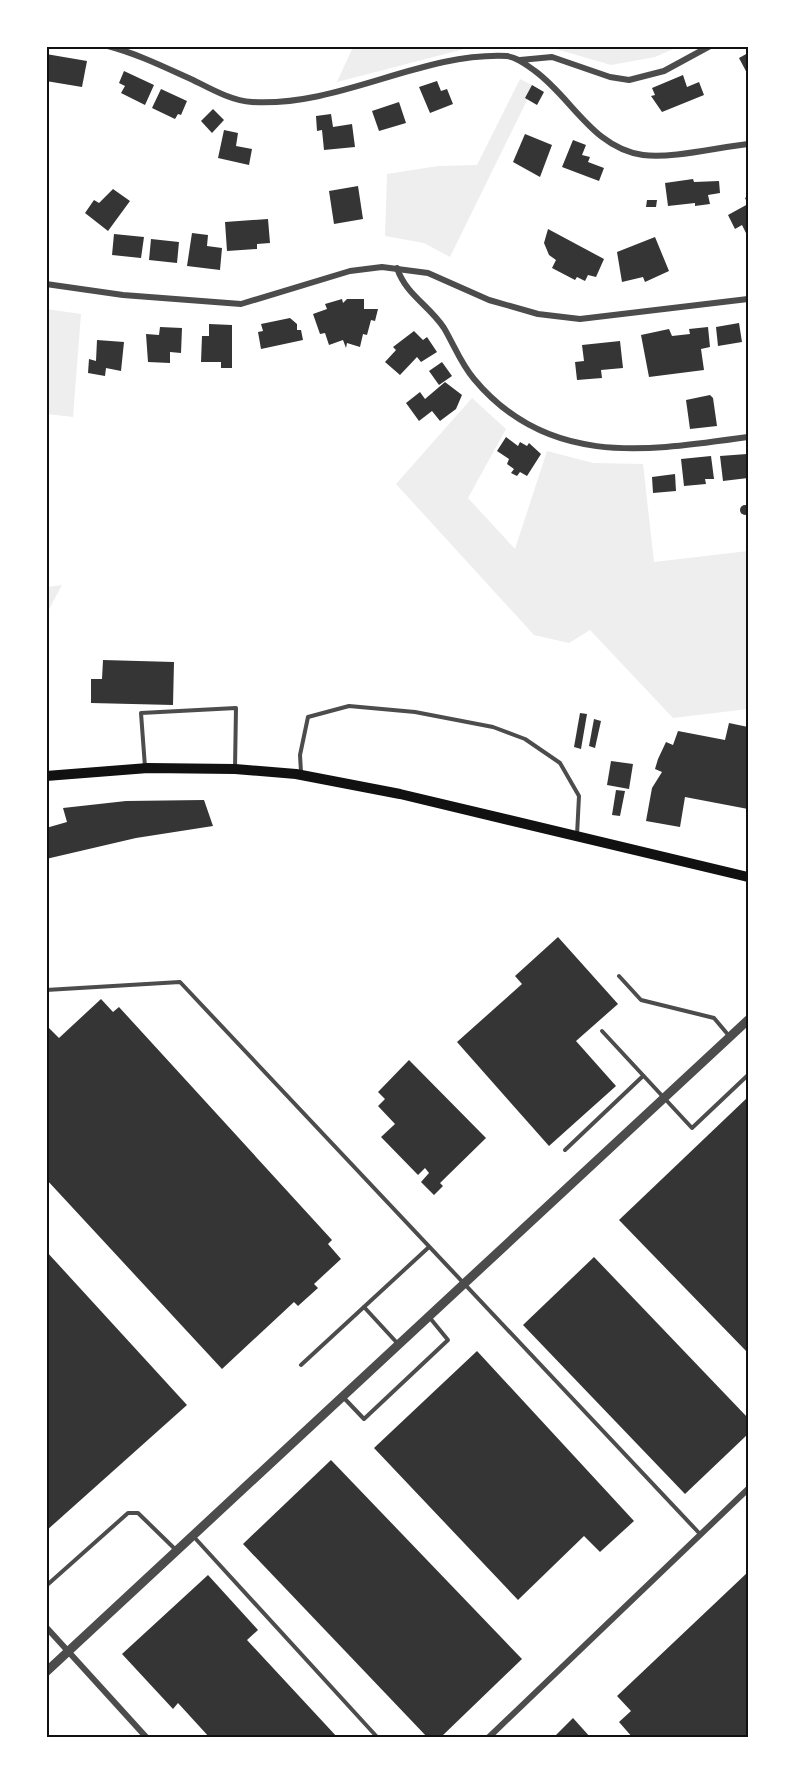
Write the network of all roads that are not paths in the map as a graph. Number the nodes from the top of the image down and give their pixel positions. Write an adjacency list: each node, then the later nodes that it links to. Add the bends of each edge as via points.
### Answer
1 (108, 46): 3 (street, via 249,102 310,100 467,58 507,56)
2 (710, 46): 3 (street, via 664,71 629,80 552,57)
3 (519, 60): 4 (street, via 564,95 597,134 625,149 642,155 660,155)
4 (748, 144)
5 (397, 268): 6 (street, via 350,271 241,304 123,295); 7 (street, via 428,273 489,300 538,314 579,318); 8 (street, via 409,292 440,322 473,378 501,405 550,436 568,443 638,449)
6 (46, 284)
7 (748, 299)
8 (748, 437)
9 (145, 768): 10 (main road); 10 (lane, via 141,714 236,708); 12 (main road)
10 (235, 769): 11 (main road)
11 (301, 775): 13 (main road); 13 (lane, via 300,755 308,717 348,706 415,712 493,728 525,739 560,763 579,796)
12 (46, 776)
13 (577, 835): 14 (main road)
14 (748, 877)
15 (619, 976): 19 (lane, via 641,1000 714,1018)
16 (46, 990): 24 (lane, via 180,982)
17 (748, 1020): 19 (street)
18 (602, 1031): 21 (lane)
19 (730, 1037): 22 (street)
20 (748, 1075): 22 (lane, via 692,1128)
21 (643, 1076): 22 (lane); 23 (lane)
22 (665, 1099): 25 (street)
23 (565, 1150)
24 (429, 1246): 25 (lane); 26 (lane)
25 (465, 1285): 27 (street); 32 (lane)
26 (364, 1307): 28 (lane); 29 (lane)
27 (429, 1318): 28 (street); 30 (lane, via 448,1340 364,1419)
28 (400, 1345): 30 (street)
29 (301, 1365)
30 (344, 1397): 33 (street)
31 (748, 1489): 32 (street)
32 (701, 1534): 41 (street)
33 (193, 1536): 34 (street); 40 (lane)
34 (176, 1551): 35 (lane, via 145,1518 128,1513); 37 (street)
35 (46, 1586)
36 (46, 1627): 37 (street)
37 (68, 1650): 38 (street); 39 (street)
38 (46, 1672)
39 (147, 1737)
40 (378, 1737)
41 (488, 1737)

